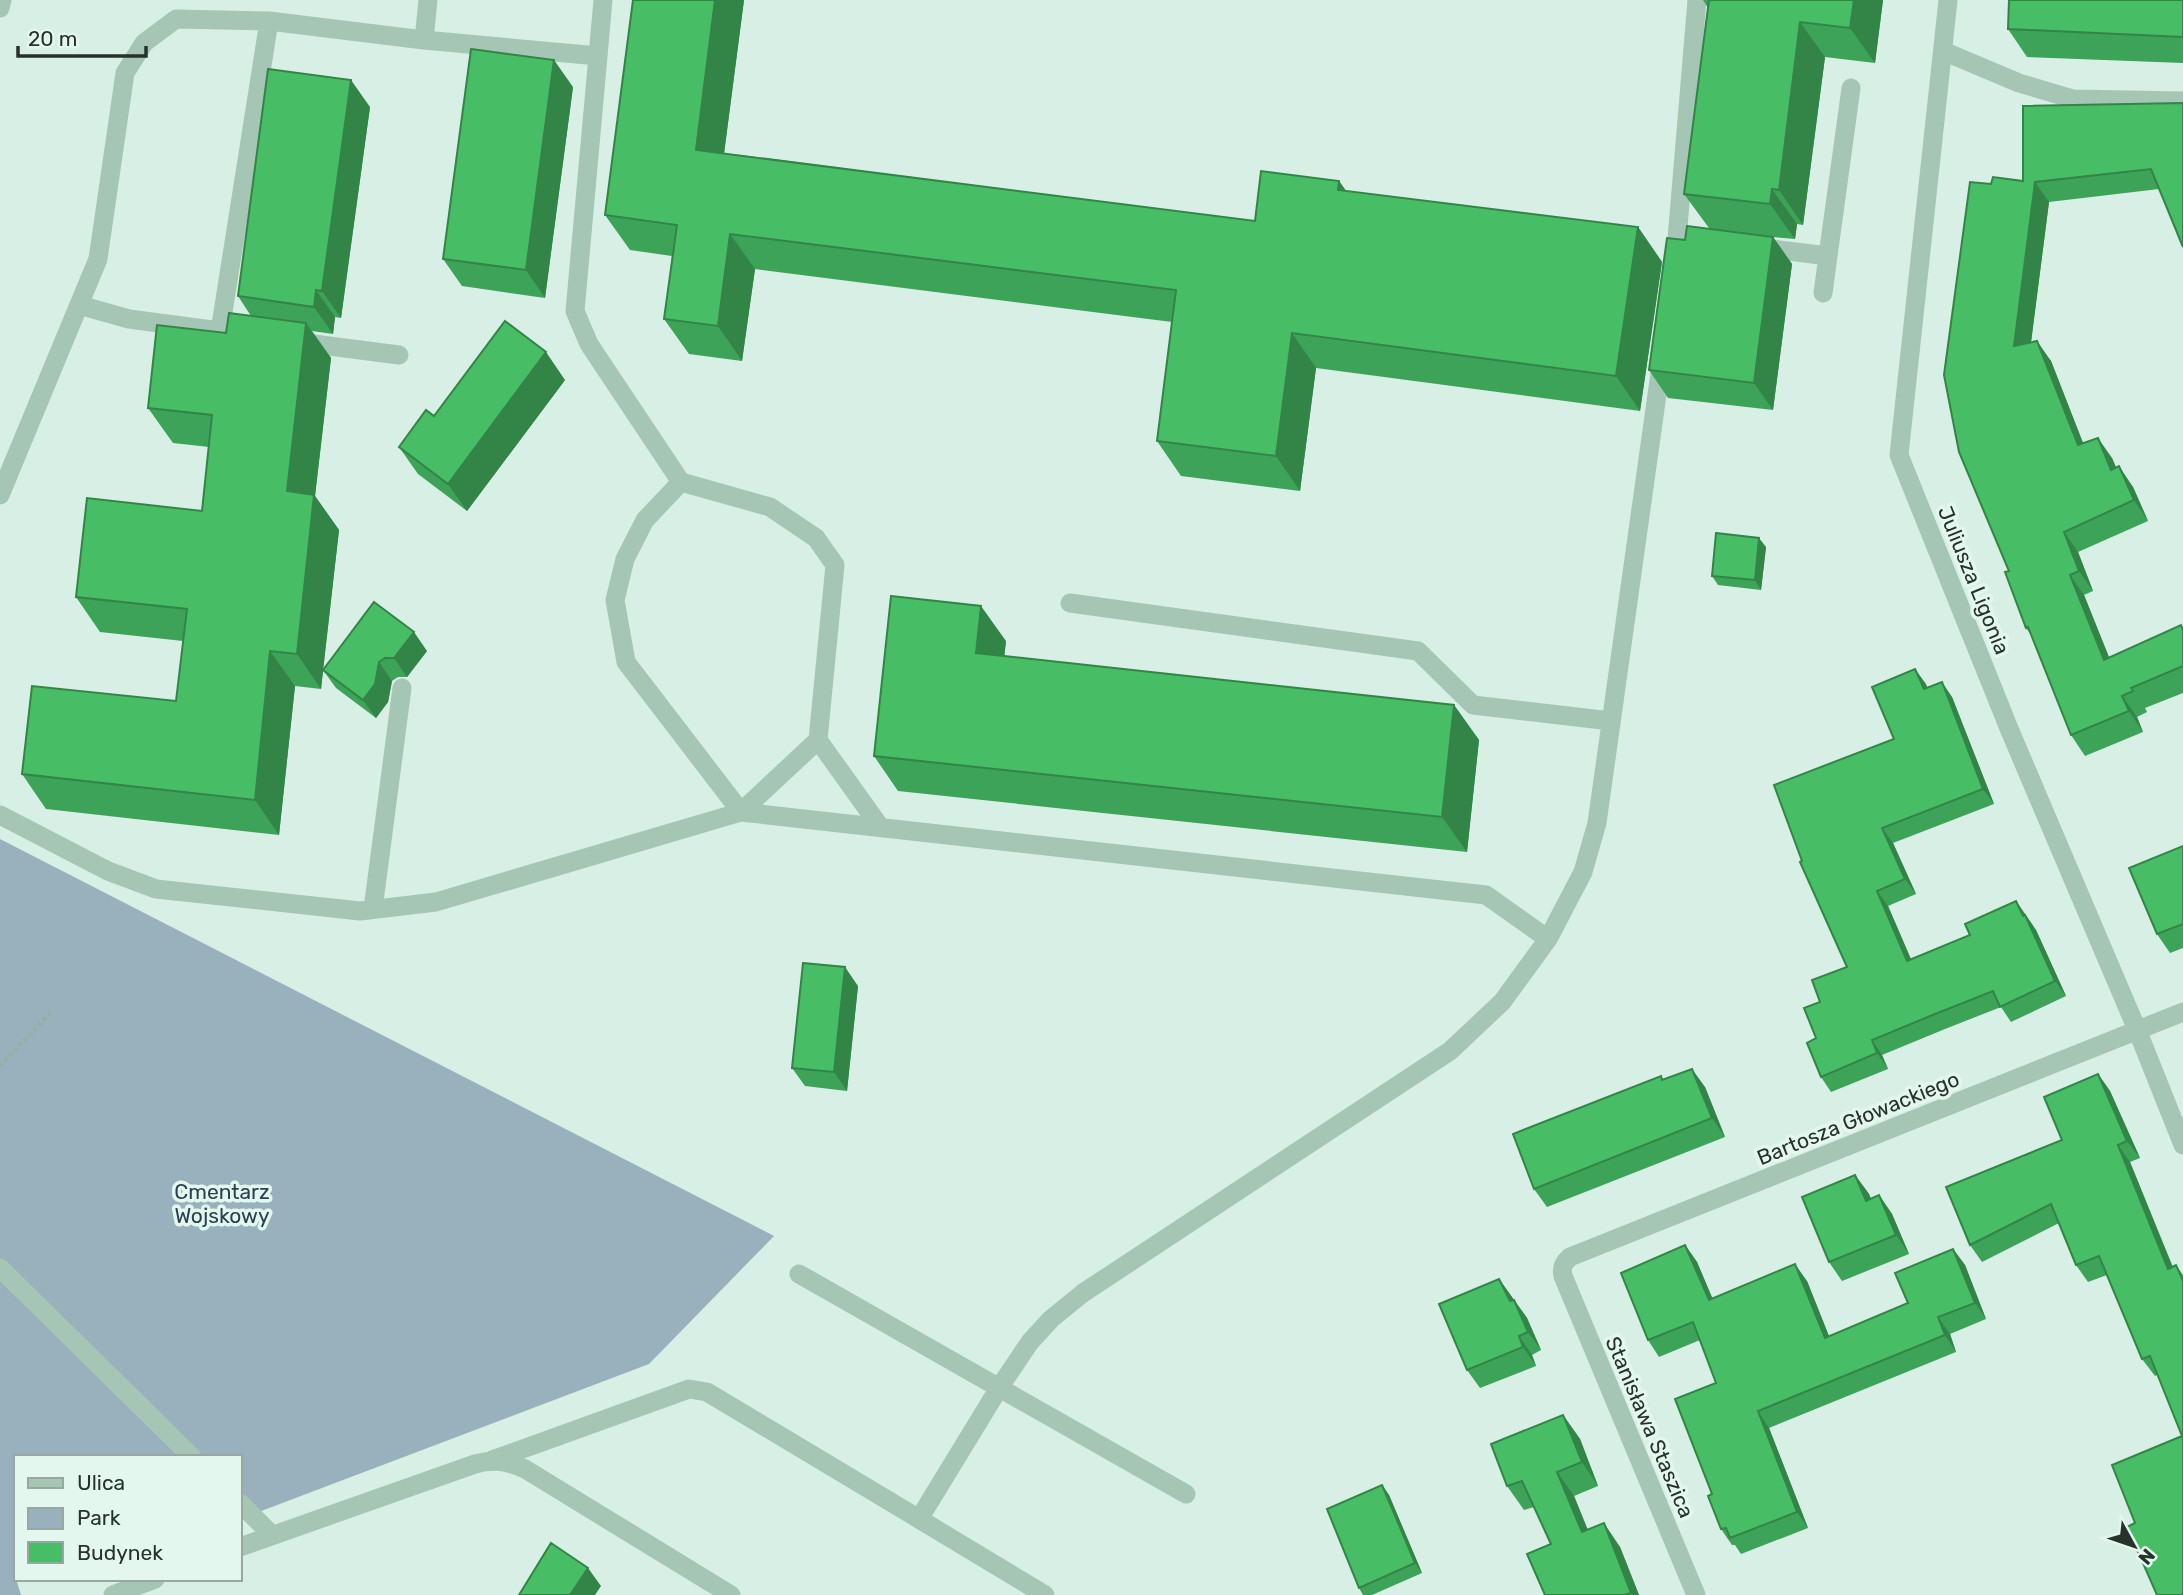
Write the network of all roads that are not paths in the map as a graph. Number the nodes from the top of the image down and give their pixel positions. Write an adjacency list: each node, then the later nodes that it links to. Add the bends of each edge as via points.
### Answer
1 (2, 0): 6 (street)
2 (428, 0): 8 (street)
3 (603, 0): 10 (street)
4 (1697, 0): 15 (street, via 1685,238)
5 (1948, 0): 9 (street, Juliusza Ligonia)
6 (0, 8)
7 (270, 21): 8 (street); 17 (street, via 176,19 144,43 125,73 98,259); 18 (street)
8 (424, 40): 10 (street)
9 (1943, 51): 12 (street, via 2019,83 2073,99); 33 (street, Juliusza Ligonia, via 1899,455)
10 (598, 56): 21 (street, via 575,311 589,344)
11 (1850, 89): 14 (street)
12 (2183, 101)
13 (1733, 244): 14 (street)
14 (1828, 256): 16 (street)
15 (1673, 278)
16 (1823, 293)
17 (79, 305): 18 (street, via 129,319); 22 (street)
18 (220, 331): 20 (street)
19 (1665, 334): 25 (street)
20 (399, 355)
21 (681, 482): 26 (street, via 770,507 816,538 835,565); 27 (street, via 645,520 625,559 615,600 626,662)
22 (0, 495)
23 (1070, 603): 25 (street, via 1418,650 1473,705)
24 (402, 688): 30 (street)
25 (1611, 720): 31 (street, via 1597,823 1583,872)
26 (818, 740): 27 (street); 29 (street)
27 (741, 812): 29 (street); 30 (street, via 436,902)
28 (0, 815): 30 (street, via 108,871 156,889)
29 (881, 828): 31 (street, via 1486,895)
30 (373, 909)
31 (1548, 939): 38 (street, via 1502,1002 1450,1051 1083,1293 1051,1318)
32 (2183, 1012): 33 (street, Bartosza Głowackiego)
33 (2138, 1032): 34 (street, Juliusza Ligonia); 37 (street, Bartosza Głowackiego, via 1570,1257)
34 (2183, 1145)
35 (0, 1268): 39 (street)
36 (799, 1274): 38 (street)
37 (1563, 1276): 50 (street, Stanisława Staszica)
38 (999, 1388): 41 (street); 43 (street)
39 (190, 1455)
40 (492, 1460): 43 (street, via 690,1389 707,1392); 44 (street); 48 (street, via 525,1469)
41 (1186, 1494)
42 (242, 1505): 44 (street)
43 (919, 1519): 49 (street)
44 (271, 1534): 45 (street)
45 (242, 1546)
46 (150, 1581): 47 (street)
47 (113, 1595)
48 (731, 1595)
49 (1045, 1595)
50 (1696, 1595)

